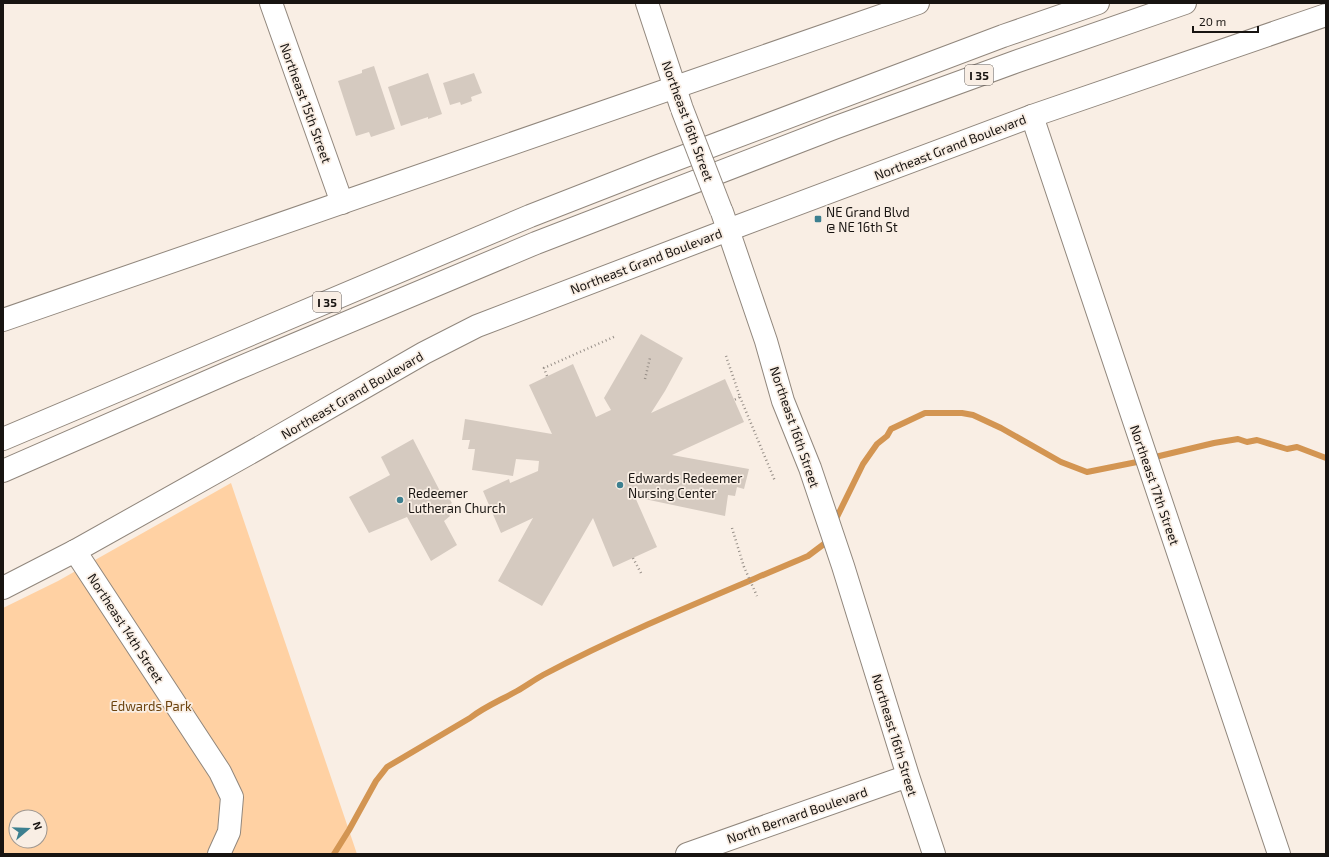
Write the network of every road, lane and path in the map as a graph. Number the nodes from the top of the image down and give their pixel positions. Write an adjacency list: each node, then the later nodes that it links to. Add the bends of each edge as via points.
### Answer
1 (271, 3): 9 (main road, Northeast 15th Street)
2 (646, 3): 7 (main road, Northeast 16th Street)
3 (918, 3): 7 (main road)
4 (1098, 3): 19 (main road, I 35, via 996,39 530,216)
5 (1185, 3): 20 (main road, I 35, via 834,128 536,243 234,370)
6 (1326, 15): 8 (main road, Northeast Grand Boulevard)
7 (675, 88): 9 (main road); 10 (main road, Northeast 16th Street, bridge)
8 (1032, 116): 10 (main road, Northeast Grand Boulevard); 32 (main road, Northeast 17th Street)
9 (342, 203): 11 (main road)
10 (728, 230): 23 (main road, Northeast Grand Boulevard, via 477,326 424,353); 28 (main road, Northeast 16th Street, via 766,341 783,401 810,468 843,566)
11 (4, 315)
12 (616, 336): 15 (path, via 544,368)
13 (726, 356): 17 (path)
14 (650, 358): 16 (path)
15 (547, 376)
16 (645, 379)
17 (740, 397): 18 (path); 21 (path)
18 (734, 400)
19 (3, 439)
20 (3, 472)
21 (775, 482)
22 (732, 528): 27 (path, via 744,567)
23 (75, 551): 26 (main road, Northeast Grand Boulevard); 29 (main road, Northeast 14th Street, via 220,772 232,797 229,832)
24 (634, 558): 25 (path)
25 (642, 575)
26 (3, 588)
27 (757, 596)
28 (908, 776): 30 (main road, North Bernard Boulevard); 31 (main road, Northeast 16th Street)
29 (219, 854)
30 (687, 854)
31 (934, 854)
32 (1279, 854)

